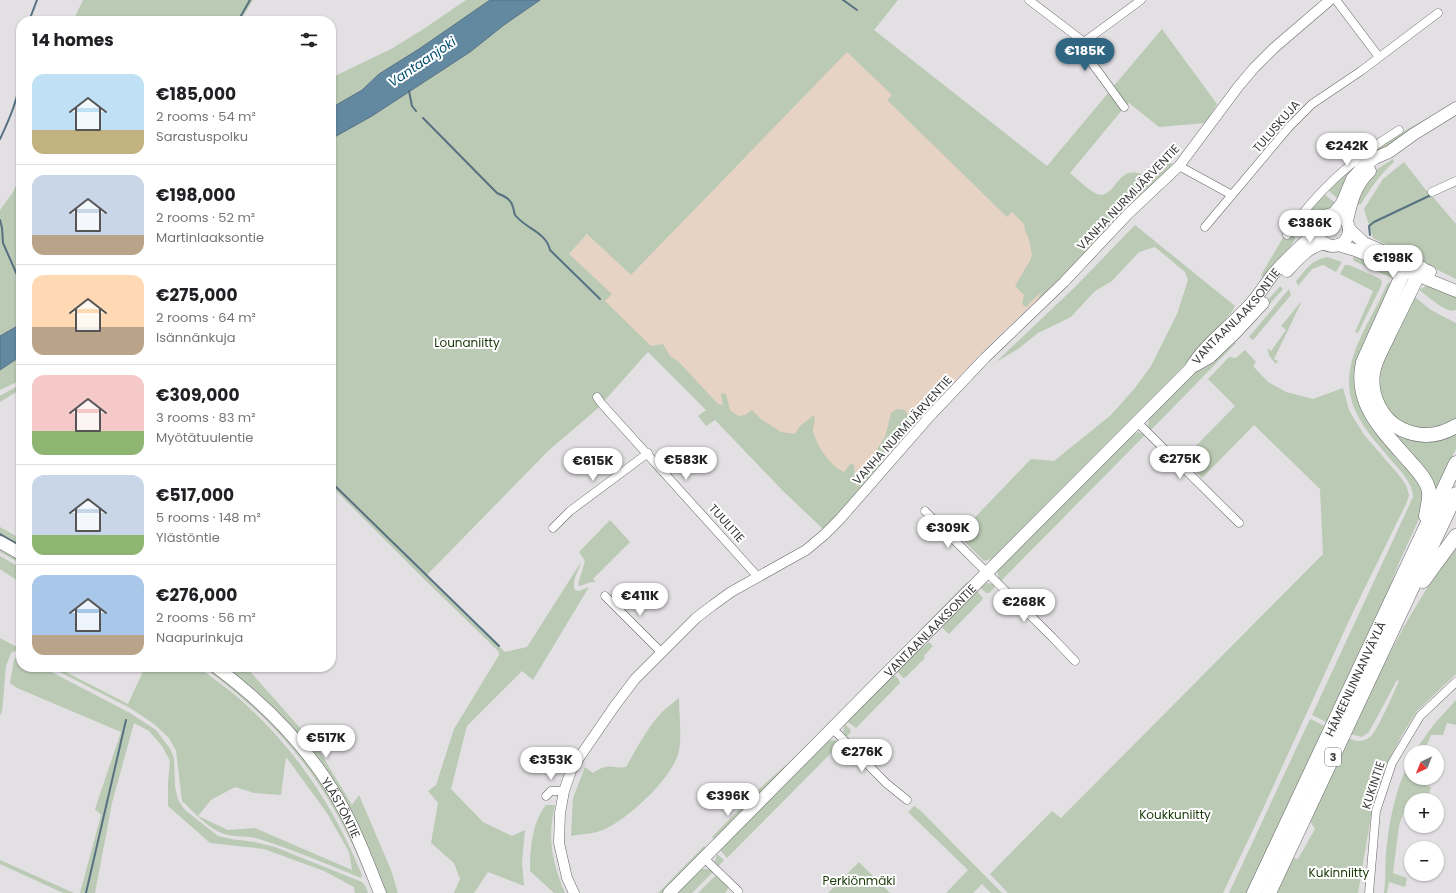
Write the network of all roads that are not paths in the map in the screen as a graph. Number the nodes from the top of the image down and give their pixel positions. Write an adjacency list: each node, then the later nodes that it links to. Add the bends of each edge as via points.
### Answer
1 (1029, 0): 6 (street)
2 (1141, 0): 6 (street)
3 (1330, 0): 12 (street, VANHA NURMIJÄRVENTIE, via 1254,68)
4 (1336, 0): 7 (street)
5 (1438, 13): 7 (street, TULUSKUJA)
6 (1084, 42): 8 (street, via 1081,48)
7 (1379, 57): 15 (street, TULUSKUJA, via 1312,104 1289,127)
8 (1124, 108)
9 (1456, 108): 11 (main road)
10 (1399, 130): 16 (street, via 1339,174)
11 (1389, 152): 17 (main road, via 1375,158 1356,175 1342,203); 18 (main road, via 1359,184)
12 (1179, 166): 15 (street); 42 (street, VANHA NURMIJÄRVENTIE, via 985,358 824,535 806,550)
13 (1456, 181): 14 (street)
14 (1432, 192)
15 (1232, 195): 19 (street, TULUSKUJA)
16 (1303, 213): 20 (street); 21 (street)
17 (1333, 214): 18 (main road, via 1341,216); 20 (main road, via 1325,216)
18 (1348, 225): 23 (main road, via 1346,239); 24 (main road, via 1364,243)
19 (1205, 227)
20 (1318, 227): 22 (main road, via 1320,238); 27 (main road, VANTAANLAAKSONTIE, via 1273,274 1258,296 1198,356)
21 (1287, 235)
22 (1325, 243): 23 (main road); 27 (main road, VANTAANLAAKSONTIE, via 1310,249 1291,266 1264,302 1236,332 1210,357)
23 (1338, 245): 24 (main road)
24 (1413, 269): 25 (main road); 26 (main road); 30 (highway, via 1373,372 1373,391 1379,407 1389,420 1412,434 1439,434); 39 (highway, via 1394,296 1370,345 1360,373 1363,396 1368,409 1422,477 1428,490 1426,516)
25 (1456, 285)
26 (1456, 291)
27 (1190, 369): 29 (main road, VANTAANLAAKSONTIE)
28 (598, 397): 31 (street, TUULITIE)
29 (1137, 422): 35 (street); 41 (main road, VANTAANLAAKSONTIE)
30 (1456, 426)
31 (648, 453): 36 (street, via 570,511); 42 (street, TUULITIE)
32 (1456, 463): 39 (highway, HÄMEENLINNANVÄYLÄ / 3)
33 (1456, 494): 44 (highway, HÄMEENLINNANVÄYLÄ / 3)
34 (925, 511): 41 (street)
35 (1238, 523)
36 (553, 528)
37 (1456, 536): 44 (highway, via 1426,576)
38 (0, 542): 40 (main road)
39 (1416, 548): 58 (highway, HÄMEENLINNANVÄYLÄ / 3)
40 (16, 551)
41 (986, 572): 46 (street); 49 (main road, VANTAANLAAKSONTIE)
42 (758, 577): 45 (street, VANHA NURMIJÄRVENTIE, via 731,592 696,618)
43 (605, 596): 45 (street)
44 (1396, 624): 59 (highway, HÄMEENLINNANVÄYLÄ / 3)
45 (661, 652): 50 (street, VANHA NURMIJÄRVENTIE, via 635,679 614,707 572,768)
46 (1075, 661)
47 (223, 672): 55 (main road, YLÄSTÖNTIE, via 263,706 295,740 319,771 356,834)
48 (1456, 682): 60 (street, KUKINTIE, via 1420,716 1392,763 1376,811)
49 (832, 728): 52 (street, via 886,783); 53 (main road, VANTAANLAAKSONTIE)
50 (564, 791): 51 (street, via 551,791); 56 (street, VANHA NURMIJÄRVENTIE, via 560,813 560,843 567,878)
51 (546, 796)
52 (908, 800)
53 (704, 858): 54 (street); 57 (main road, VANTAANLAAKSONTIE)
54 (738, 891)
55 (380, 893)
56 (574, 893)
57 (669, 893)
58 (1254, 893)
59 (1269, 893)
60 (1369, 893)

